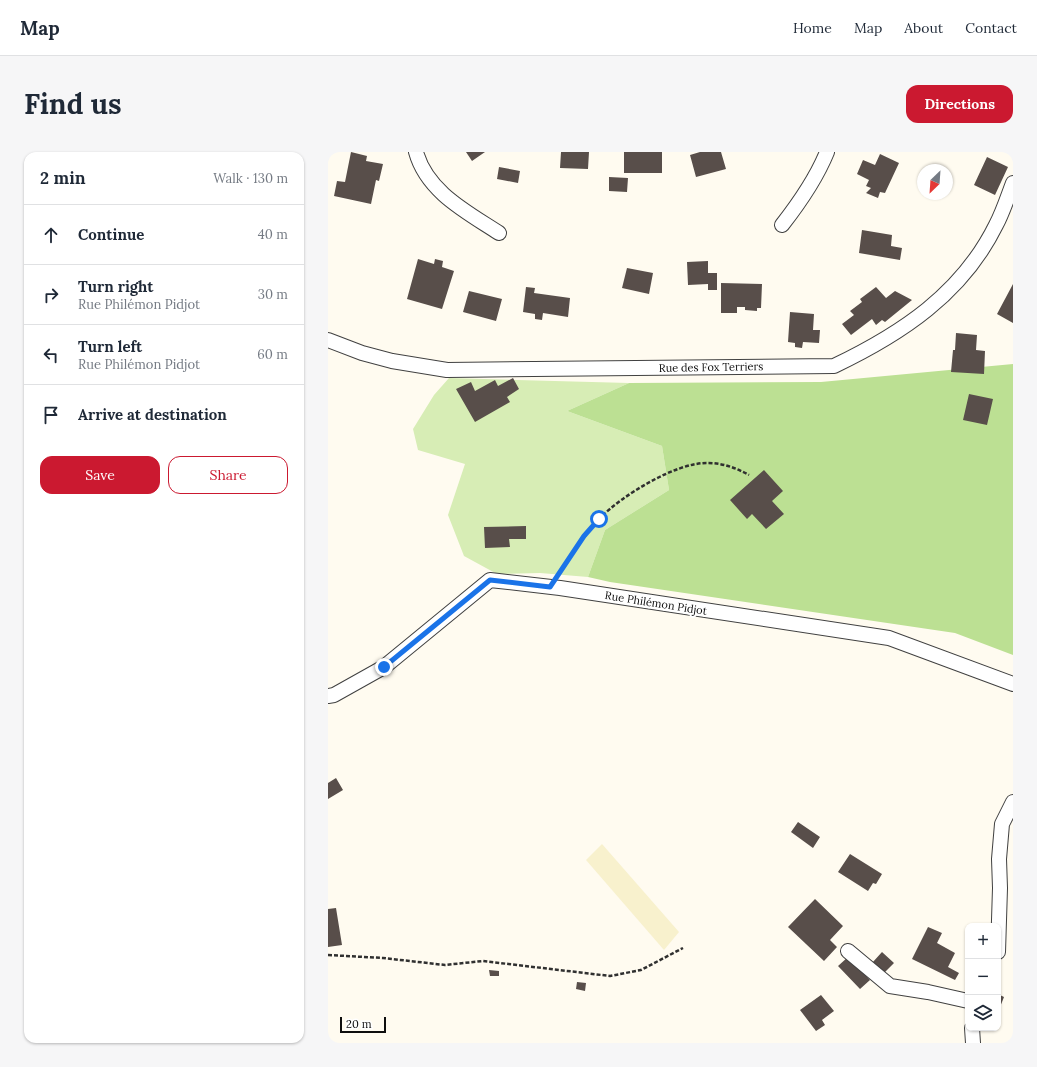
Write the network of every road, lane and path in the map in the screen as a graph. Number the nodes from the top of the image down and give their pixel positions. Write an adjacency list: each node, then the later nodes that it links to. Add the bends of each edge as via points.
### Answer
1 (416, 152): 5 (street, via 420,165 446,198)
2 (827, 152): 4 (street, via 800,201)
3 (1013, 182): 6 (street, Rue des Fox Terriers, via 996,225 967,271 938,302 870,349 834,366 448,370 392,361)
4 (782, 224)
5 (499, 233)
6 (328, 340)
7 (749, 475): 8 (path, via 735,467 708,463 687,466 632,491 613,506 584,536)
8 (550, 587): 9 (street, Rue Philémon Pidjot, via 889,638); 10 (street, Rue Philémon Pidjot, via 490,580 384,667)
9 (1013, 684)
10 (328, 696)
11 (1013, 802): 12 (street, via 1002,824)
12 (999, 923)
13 (683, 948): 15 (path, via 641,970 610,976 483,961 445,965)
14 (848, 951): 16 (street, via 890,986)
15 (328, 955)
16 (965, 1000)
17 (972, 1031): 18 (street)
18 (973, 1043)

